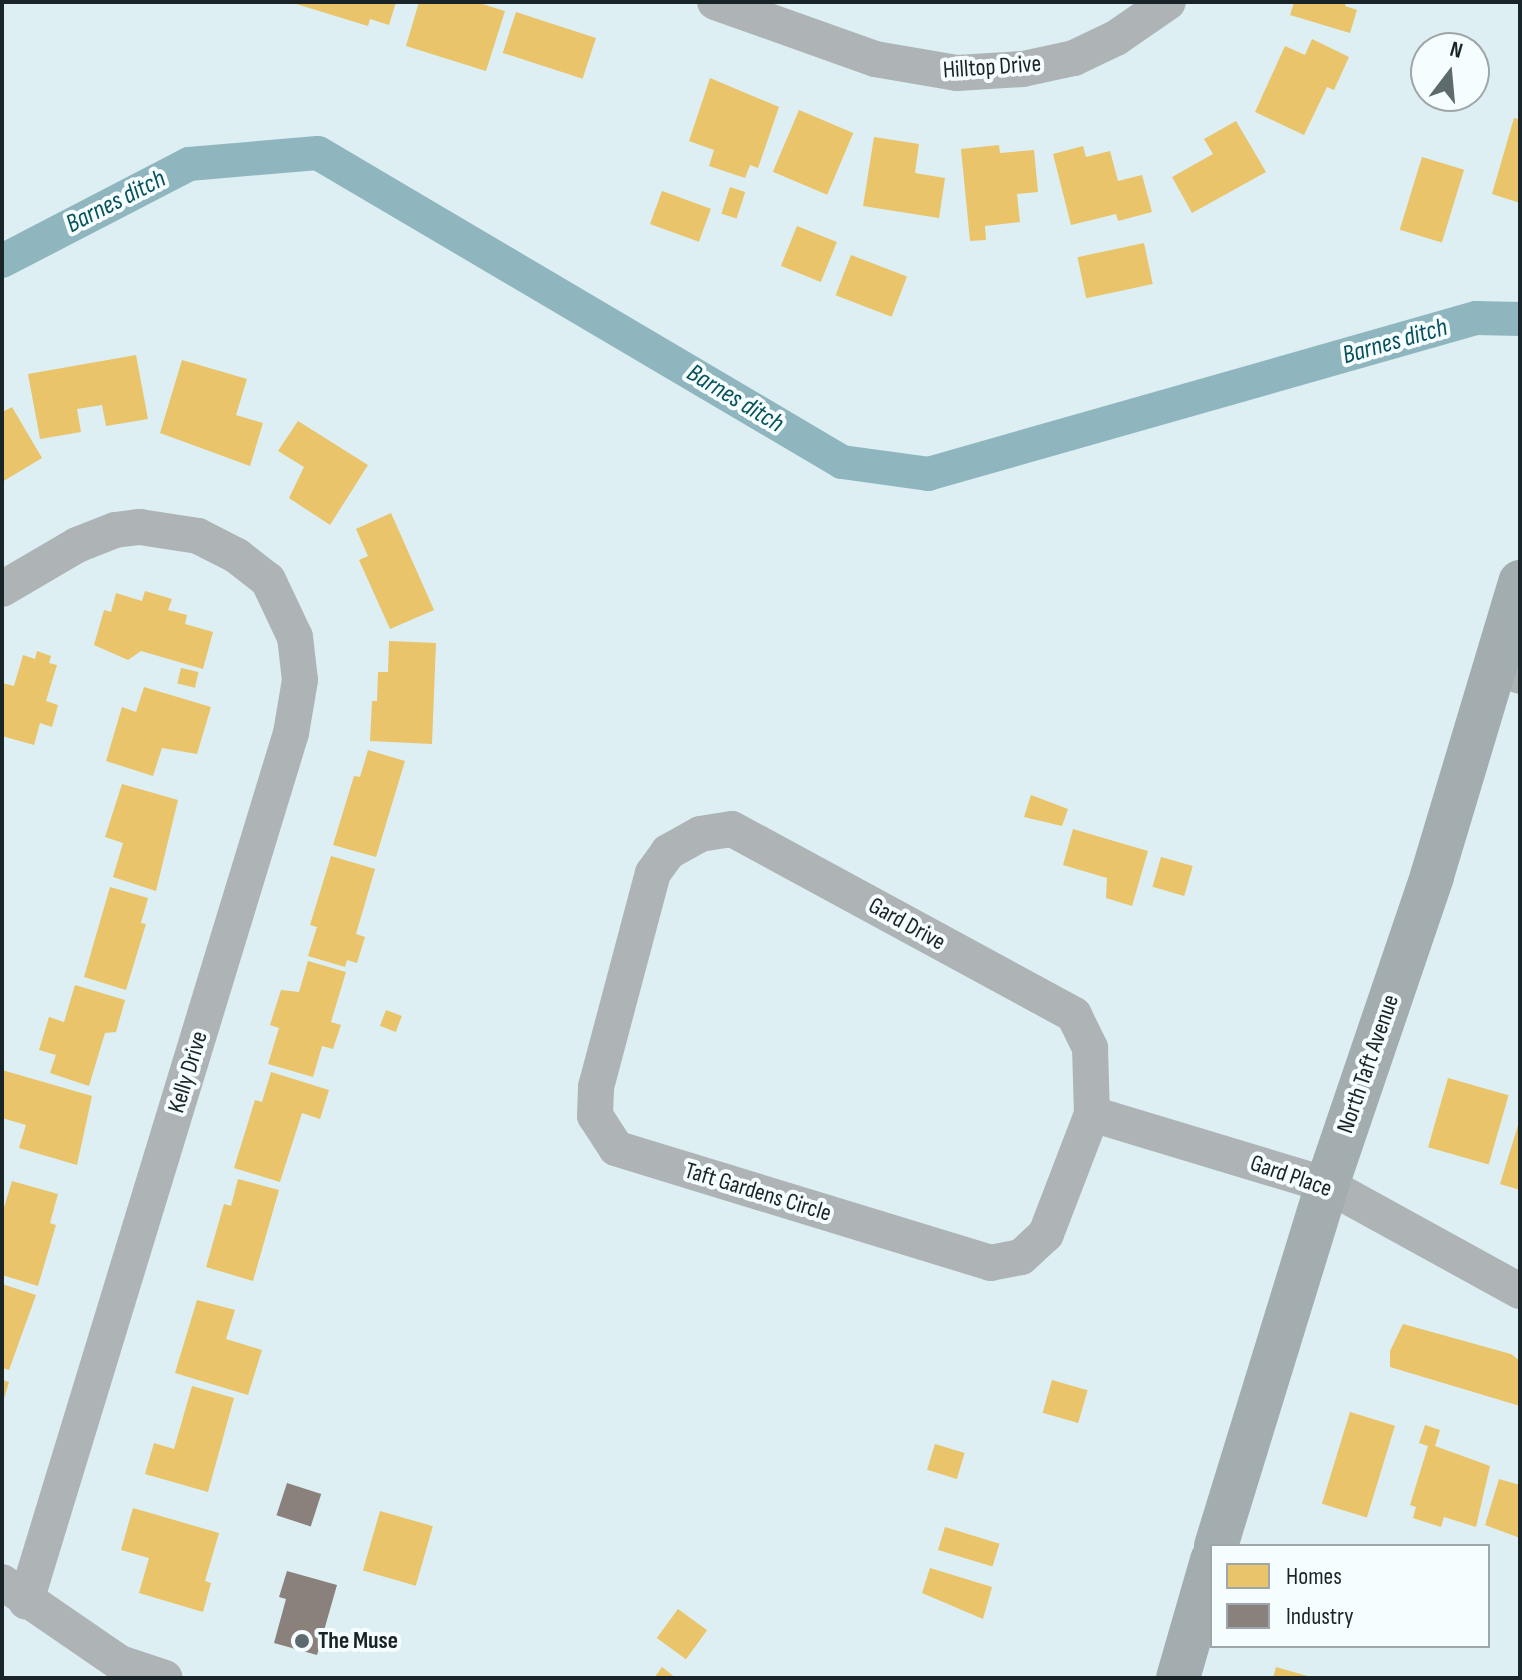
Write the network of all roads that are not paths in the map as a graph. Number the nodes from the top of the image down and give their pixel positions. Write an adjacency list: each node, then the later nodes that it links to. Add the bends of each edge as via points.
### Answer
1 (715, 2): 2 (street, Hilltop Drive, via 875,59 957,73 1023,69 1074,58 1116,38)
2 (1168, 2)
3 (1520, 582): 5 (main road, North Taft Avenue)
4 (2, 589): 12 (street, Kelly Drive, via 77,545 115,530 176,531 237,556 268,580 295,637 300,680 291,733)
5 (1506, 672): 8 (main road, North Taft Avenue)
6 (653, 873): 7 (street, Gard Drive, via 668,852 700,834 732,829 1074,1015 1090,1048); 7 (street, Taft Gardens Circle, via 596,1087 595,1116 616,1148 991,1263 1021,1257 1046,1234)
7 (1092, 1114): 8 (street, Gard Place)
8 (1327, 1185): 9 (street, Gard Place); 10 (main road, North Taft Avenue)
9 (1520, 1291)
10 (1217, 1544)
11 (1210, 1569): 14 (main road)
12 (14, 1592): 13 (street, via 120,1663)
13 (165, 1678)
14 (1178, 1678)

